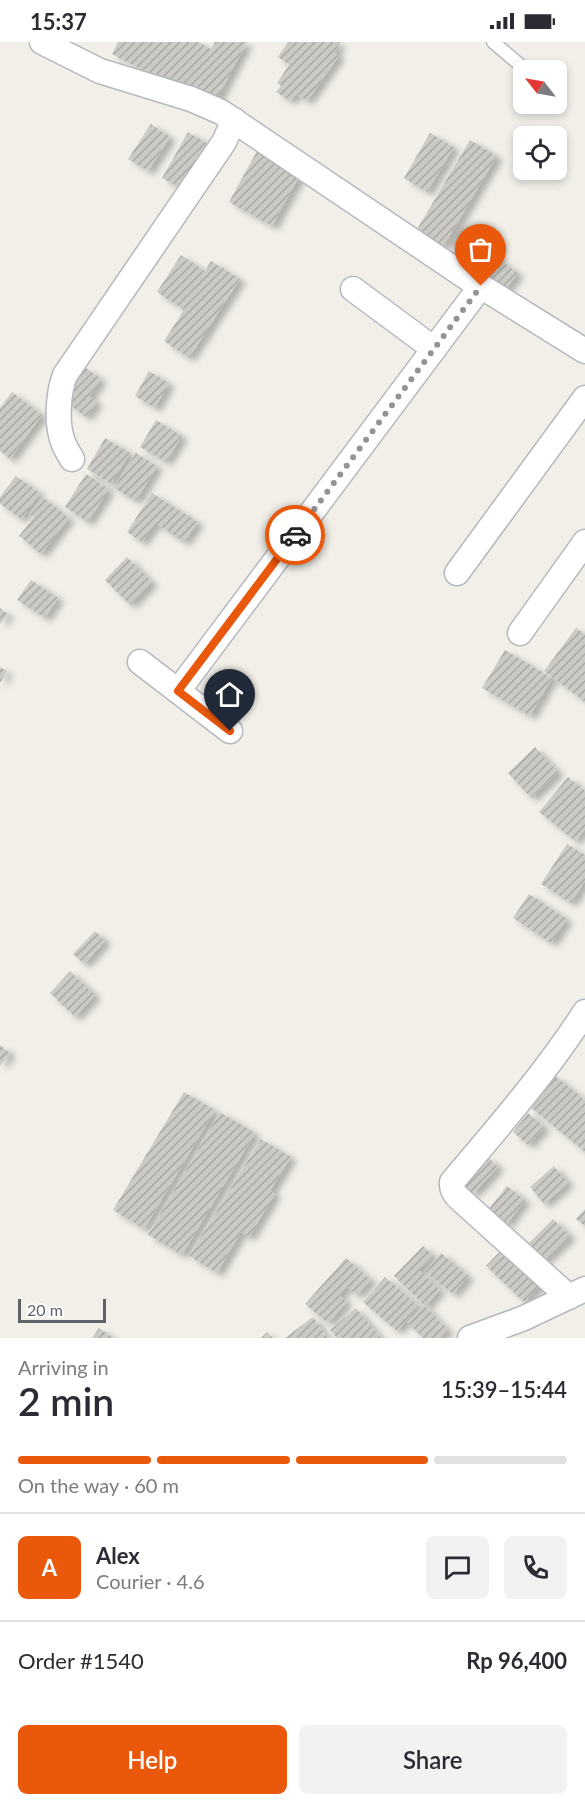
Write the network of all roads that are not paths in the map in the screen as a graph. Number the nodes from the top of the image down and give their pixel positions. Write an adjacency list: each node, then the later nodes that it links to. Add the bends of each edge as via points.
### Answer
1 (42, 42): 4 (street, via 100,71 191,99)
2 (493, 42): 3 (lane)
3 (514, 60)
4 (234, 120): 5 (street); 10 (street, via 224,142 65,375 59,391 60,429)
5 (481, 286): 7 (street); 8 (street)
6 (353, 289): 7 (street)
7 (434, 349): 15 (street)
8 (585, 351)
9 (585, 398): 12 (street)
10 (72, 459)
11 (585, 542): 13 (street)
12 (457, 573)
13 (520, 633)
14 (140, 662): 15 (street)
15 (178, 691): 16 (street)
16 (230, 731)
17 (585, 1012): 18 (street, via 524,1098 451,1186 461,1200)
18 (577, 1293): 19 (street)
19 (470, 1338)

